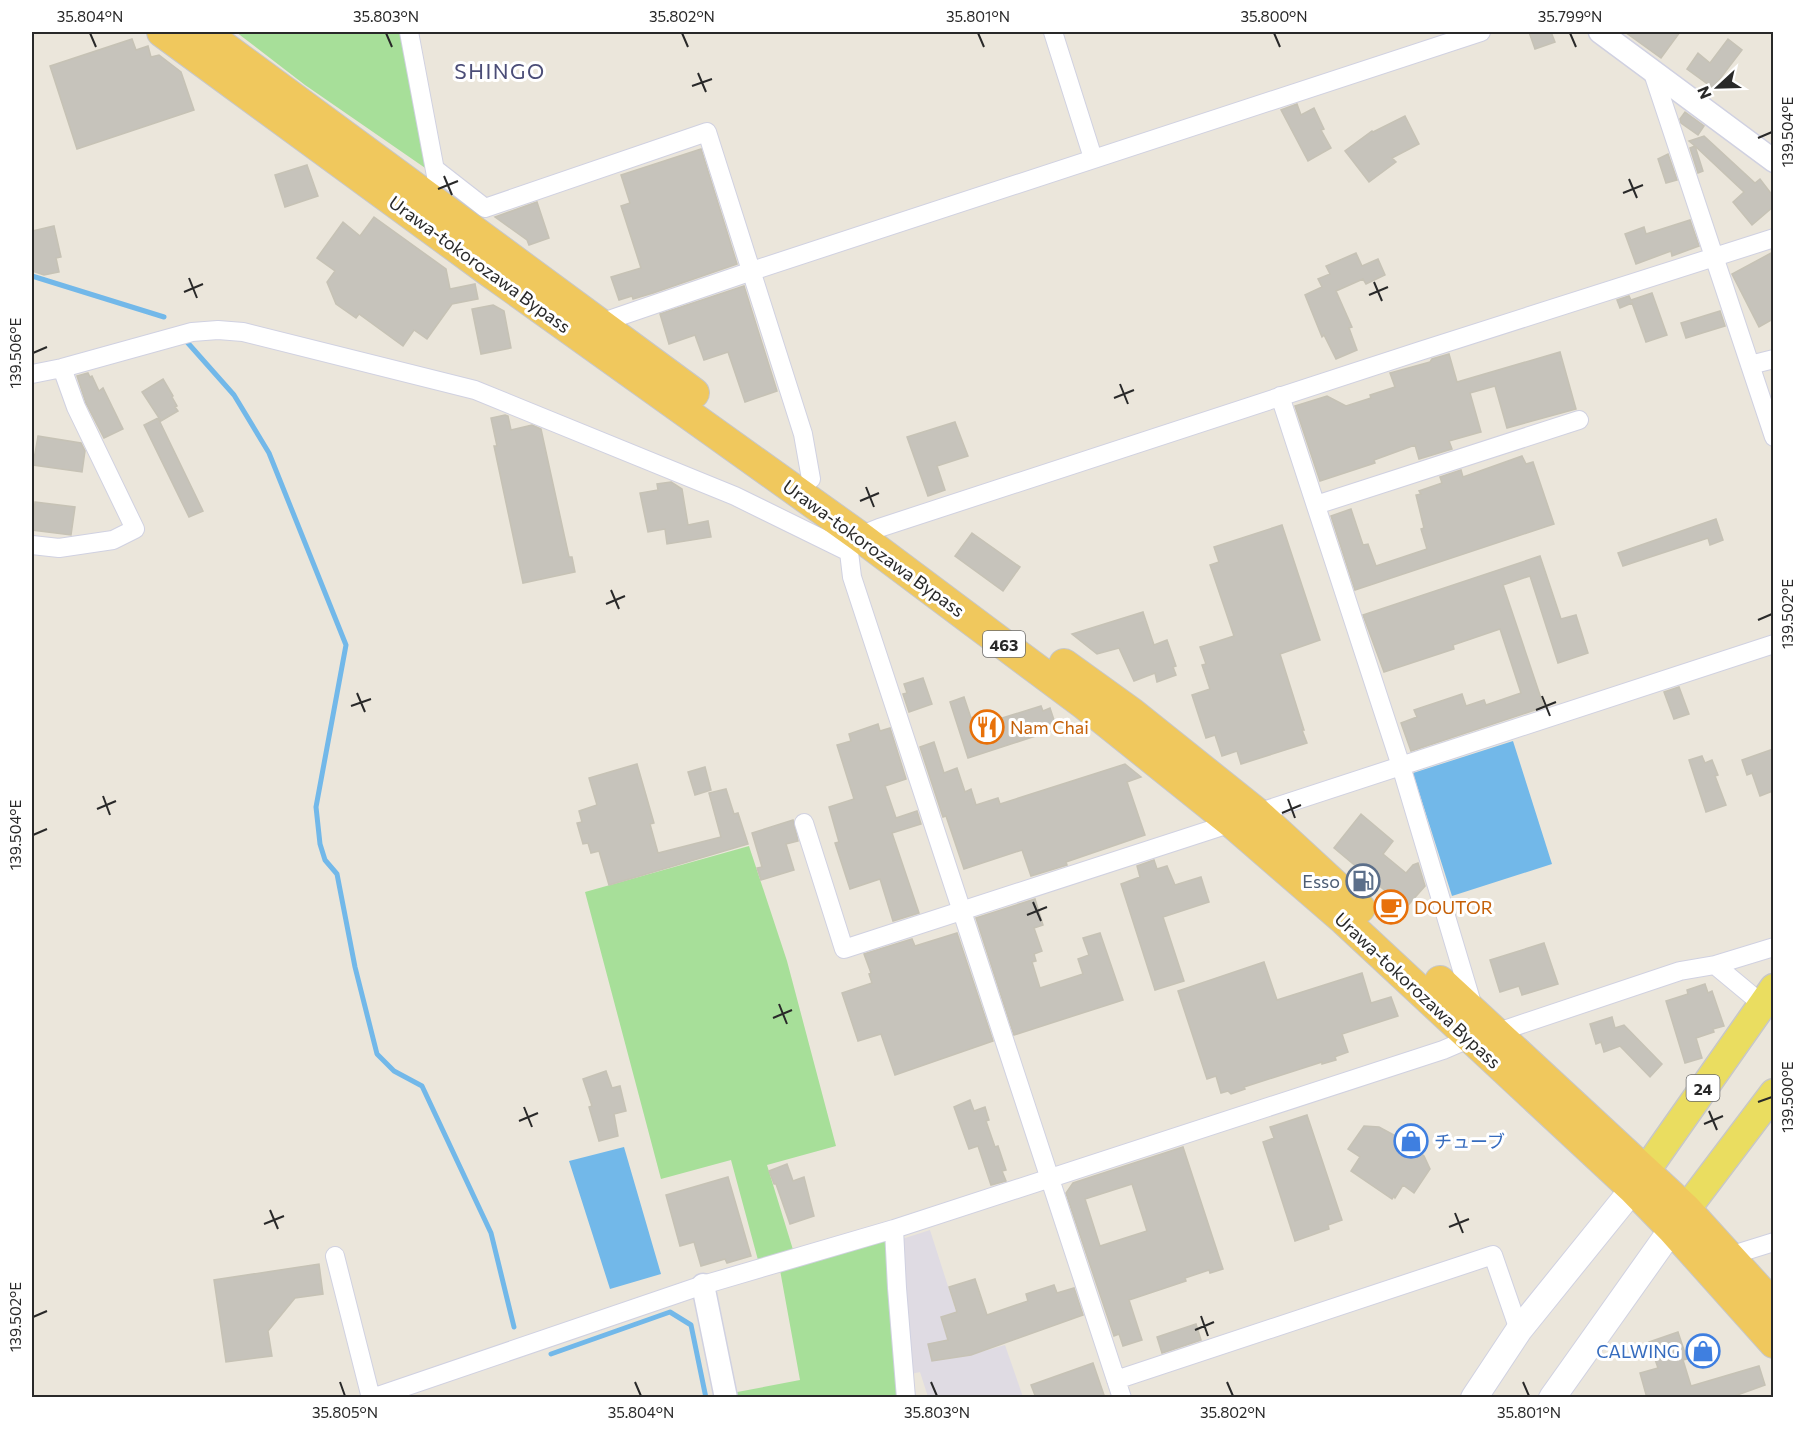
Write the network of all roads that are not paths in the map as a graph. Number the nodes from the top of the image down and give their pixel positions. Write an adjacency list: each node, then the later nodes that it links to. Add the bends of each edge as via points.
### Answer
1 (162, 32): 25 (highway, Urawa-tokorozawa Bypass / 463)
2 (204, 32): 11 (highway, Urawa-tokorozawa Bypass / 463)
3 (409, 32): 10 (street)
4 (1053, 32): 8 (street)
5 (1481, 32): 8 (street)
6 (1600, 32): 7 (street)
7 (1652, 70): 9 (street); 13 (street)
8 (1093, 158): 14 (street)
9 (1773, 161)
10 (435, 169): 11 (street); 14 (street, via 485,208 707,132)
11 (442, 206): 15 (highway, Urawa-tokorozawa Bypass / 463)
12 (1773, 238): 13 (street)
13 (1714, 255): 17 (street); 20 (street)
14 (752, 271): 15 (street); 23 (street, via 804,434)
15 (600, 323): 23 (highway, Urawa-tokorozawa Bypass / 463)
16 (1773, 359): 17 (street)
17 (1750, 365): 22 (street)
18 (62, 368): 19 (street); 25 (street, via 192,332 243,332 475,390 735,496); 26 (street, via 76,407 135,528 113,540 59,548)
19 (32, 374)
20 (1280, 396): 24 (street); 25 (street)
21 (1580, 420): 24 (street)
22 (1773, 437)
23 (811, 480): 25 (highway, Urawa-tokorozawa Bypass / 463)
24 (1316, 505): 28 (street)
25 (862, 539): 29 (highway, Urawa-tokorozawa Bypass / 463); 31 (street, via 852,577)
26 (32, 545)
27 (1773, 644): 28 (street)
28 (1401, 766): 29 (street); 35 (street)
29 (1245, 818): 31 (street); 35 (highway, Urawa-tokorozawa Bypass / 463, via 1344,920)
30 (804, 823): 31 (street, via 844,949)
31 (963, 911): 37 (street)
32 (1773, 946): 33 (street)
33 (1715, 965): 34 (street); 35 (street, via 1680,971)
34 (1768, 996): 38 (main road, 24)
35 (1480, 1028): 37 (street, via 1423,1057); 38 (highway, Urawa-tokorozawa Bypass / 463)
36 (1773, 1093): 39 (main road)
37 (1052, 1178): 40 (street); 48 (street)
38 (1639, 1180): 39 (highway, Urawa-tokorozawa Bypass / 463); 46 (main road)
39 (1679, 1219): 43 (highway, Urawa-tokorozawa Bypass / 463); 47 (highway, Urawa-tokorozawa Bypass / 463); 53 (main road)
40 (894, 1229): 44 (street); 51 (street)
41 (1773, 1242): 43 (street)
42 (335, 1256): 49 (street)
43 (1730, 1256): 45 (highway, Urawa-tokorozawa Bypass / 463)
44 (703, 1285): 49 (street); 50 (street)
45 (1773, 1306)
46 (1519, 1330): 48 (street, via 1493,1255); 52 (main road)
47 (1773, 1343)
48 (1119, 1389)
49 (372, 1398)
50 (726, 1398)
51 (906, 1398)
52 (1474, 1398)
53 (1552, 1398)

